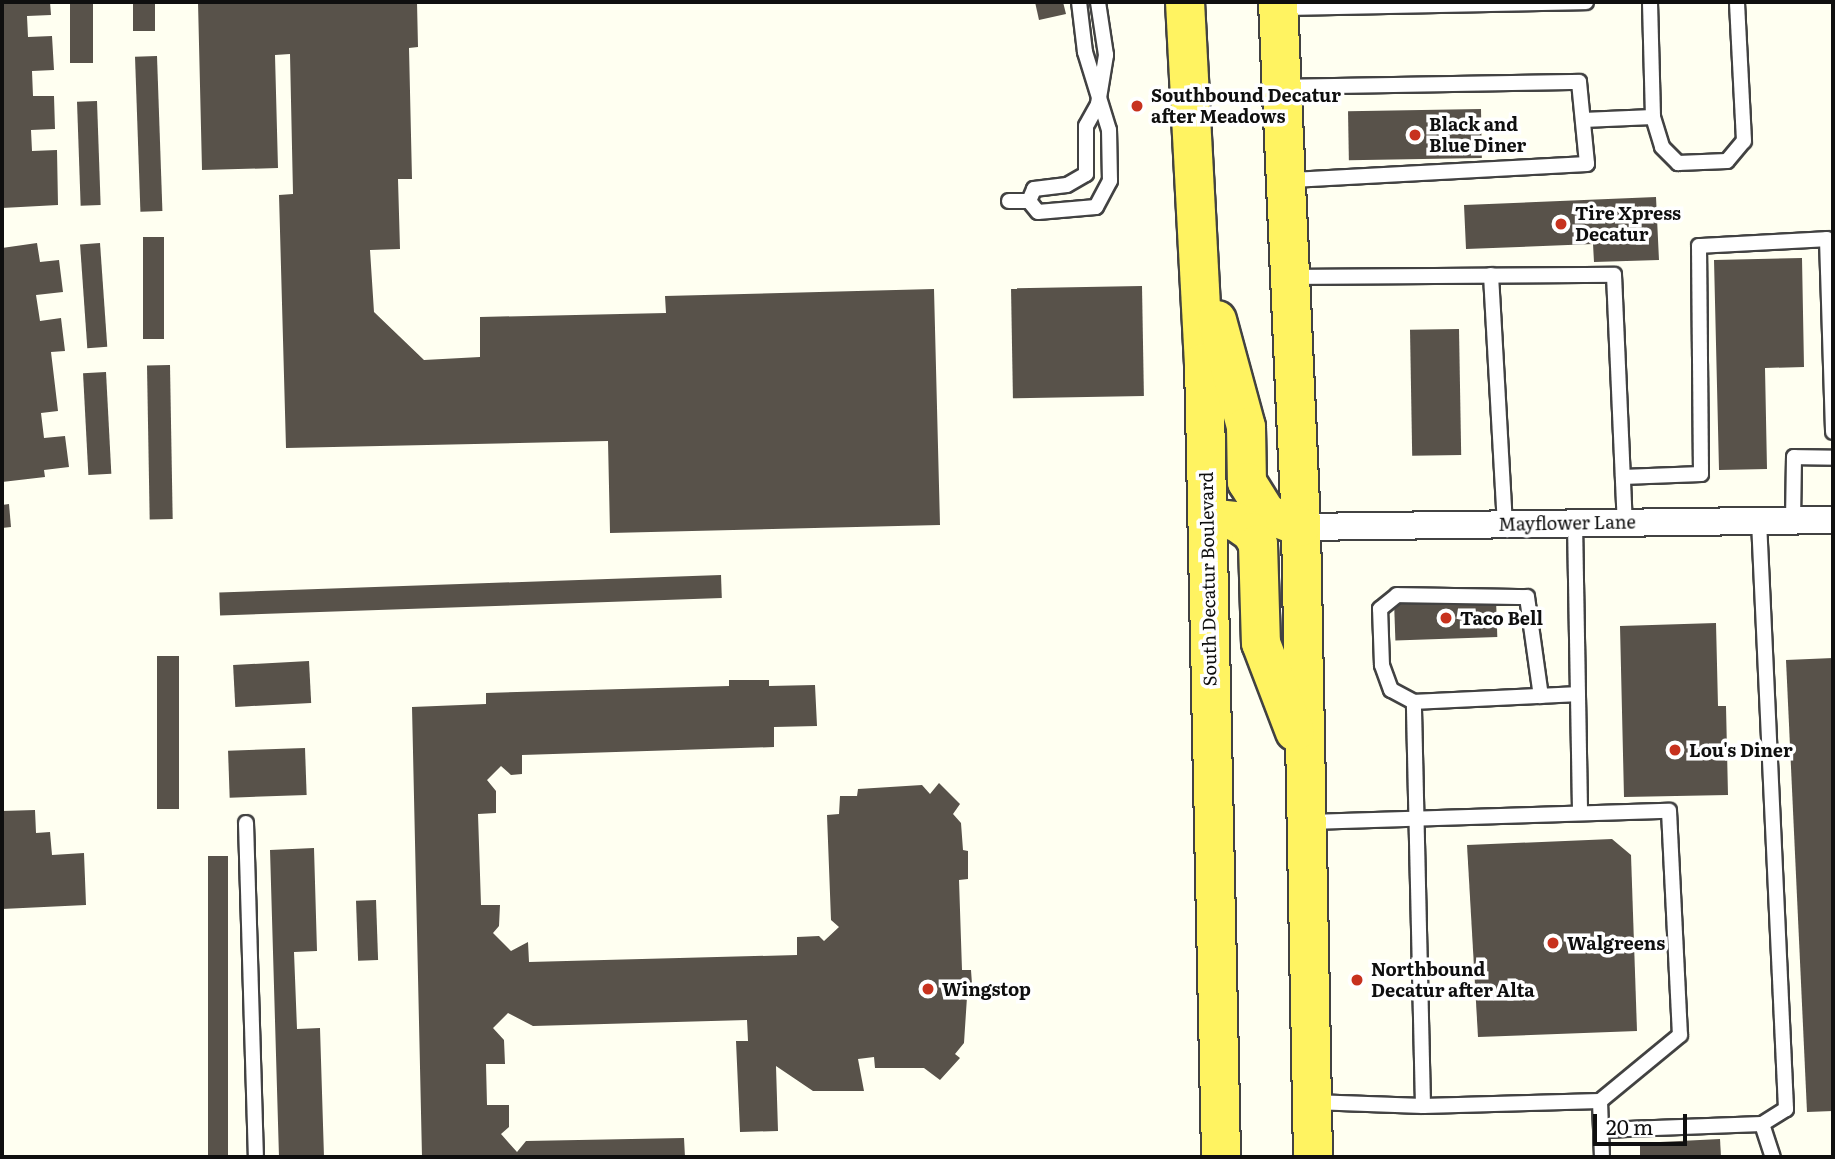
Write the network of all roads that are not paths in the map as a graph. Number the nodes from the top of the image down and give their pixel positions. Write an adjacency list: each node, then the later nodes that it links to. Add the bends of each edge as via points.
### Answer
1 (1079, 2): 11 (lane)
2 (1098, 2): 11 (lane, via 1107,55)
3 (1185, 2): 17 (main road, South Decatur Boulevard)
4 (1519, 2): 5 (lane); 9 (lane)
5 (1571, 2): 6 (lane)
6 (1586, 2)
7 (1650, 2): 12 (lane)
8 (1737, 2): 12 (lane, via 1744,141 1727,161 1678,163 1662,147)
9 (1278, 5): 10 (main road)
10 (1282, 87): 13 (lane, via 1580,82); 14 (main road)
11 (1098, 104): 16 (lane, via 1086,126 1086,174 1068,185 1034,189); 16 (lane, via 1110,130 1110,181 1105,197 1096,207 1083,210 1038,212)
12 (1653, 117): 13 (lane)
13 (1583, 120): 14 (lane, via 1587,163)
14 (1286, 180): 19 (main road)
15 (1009, 201): 16 (lane)
16 (1029, 201)
17 (1197, 243): 23 (main road, South Decatur Boulevard); 30 (main road, via 1245,427 1247,482 1267,514)
18 (1491, 275): 19 (lane); 22 (lane, via 1614,275); 29 (lane)
19 (1290, 277): 30 (main road)
20 (1833, 432): 22 (lane, via 1827,239 1699,246 1701,474)
21 (1833, 458): 26 (lane, via 1794,457)
22 (1623, 477): 28 (lane)
23 (1207, 519): 34 (main road, via 1235,521 1251,532 1258,544 1261,643); 45 (main road, South Decatur Boulevard)
24 (1833, 520): 26 (street, Mayflower Lane)
25 (1759, 521): 26 (street, Mayflower Lane); 28 (street, Mayflower Lane); 42 (lane, via 1786,1109)
26 (1793, 521)
27 (1575, 523): 28 (street, Mayflower Lane); 29 (street, Mayflower Lane); 31 (lane)
28 (1625, 523)
29 (1505, 524): 30 (street, Mayflower Lane)
30 (1301, 527): 34 (main road)
31 (1578, 694): 32 (lane); 35 (lane)
32 (1541, 696): 33 (lane); 33 (lane, via 1527,597 1397,595 1380,610 1382,665 1391,690)
33 (1414, 702): 36 (lane)
34 (1305, 760): 37 (main road)
35 (1580, 813): 36 (lane); 39 (lane, via 1669,811 1680,1035)
36 (1416, 818): 37 (lane); 41 (lane)
37 (1306, 822): 40 (main road)
38 (246, 823): 44 (lane)
39 (1600, 1101): 41 (lane); 43 (lane)
40 (1312, 1102): 41 (lane); 46 (main road)
41 (1423, 1106)
42 (1762, 1124): 43 (lane); 48 (lane)
43 (1601, 1130): 47 (lane)
44 (256, 1157)
45 (1221, 1157)
46 (1313, 1157)
47 (1602, 1157)
48 (1773, 1157)

